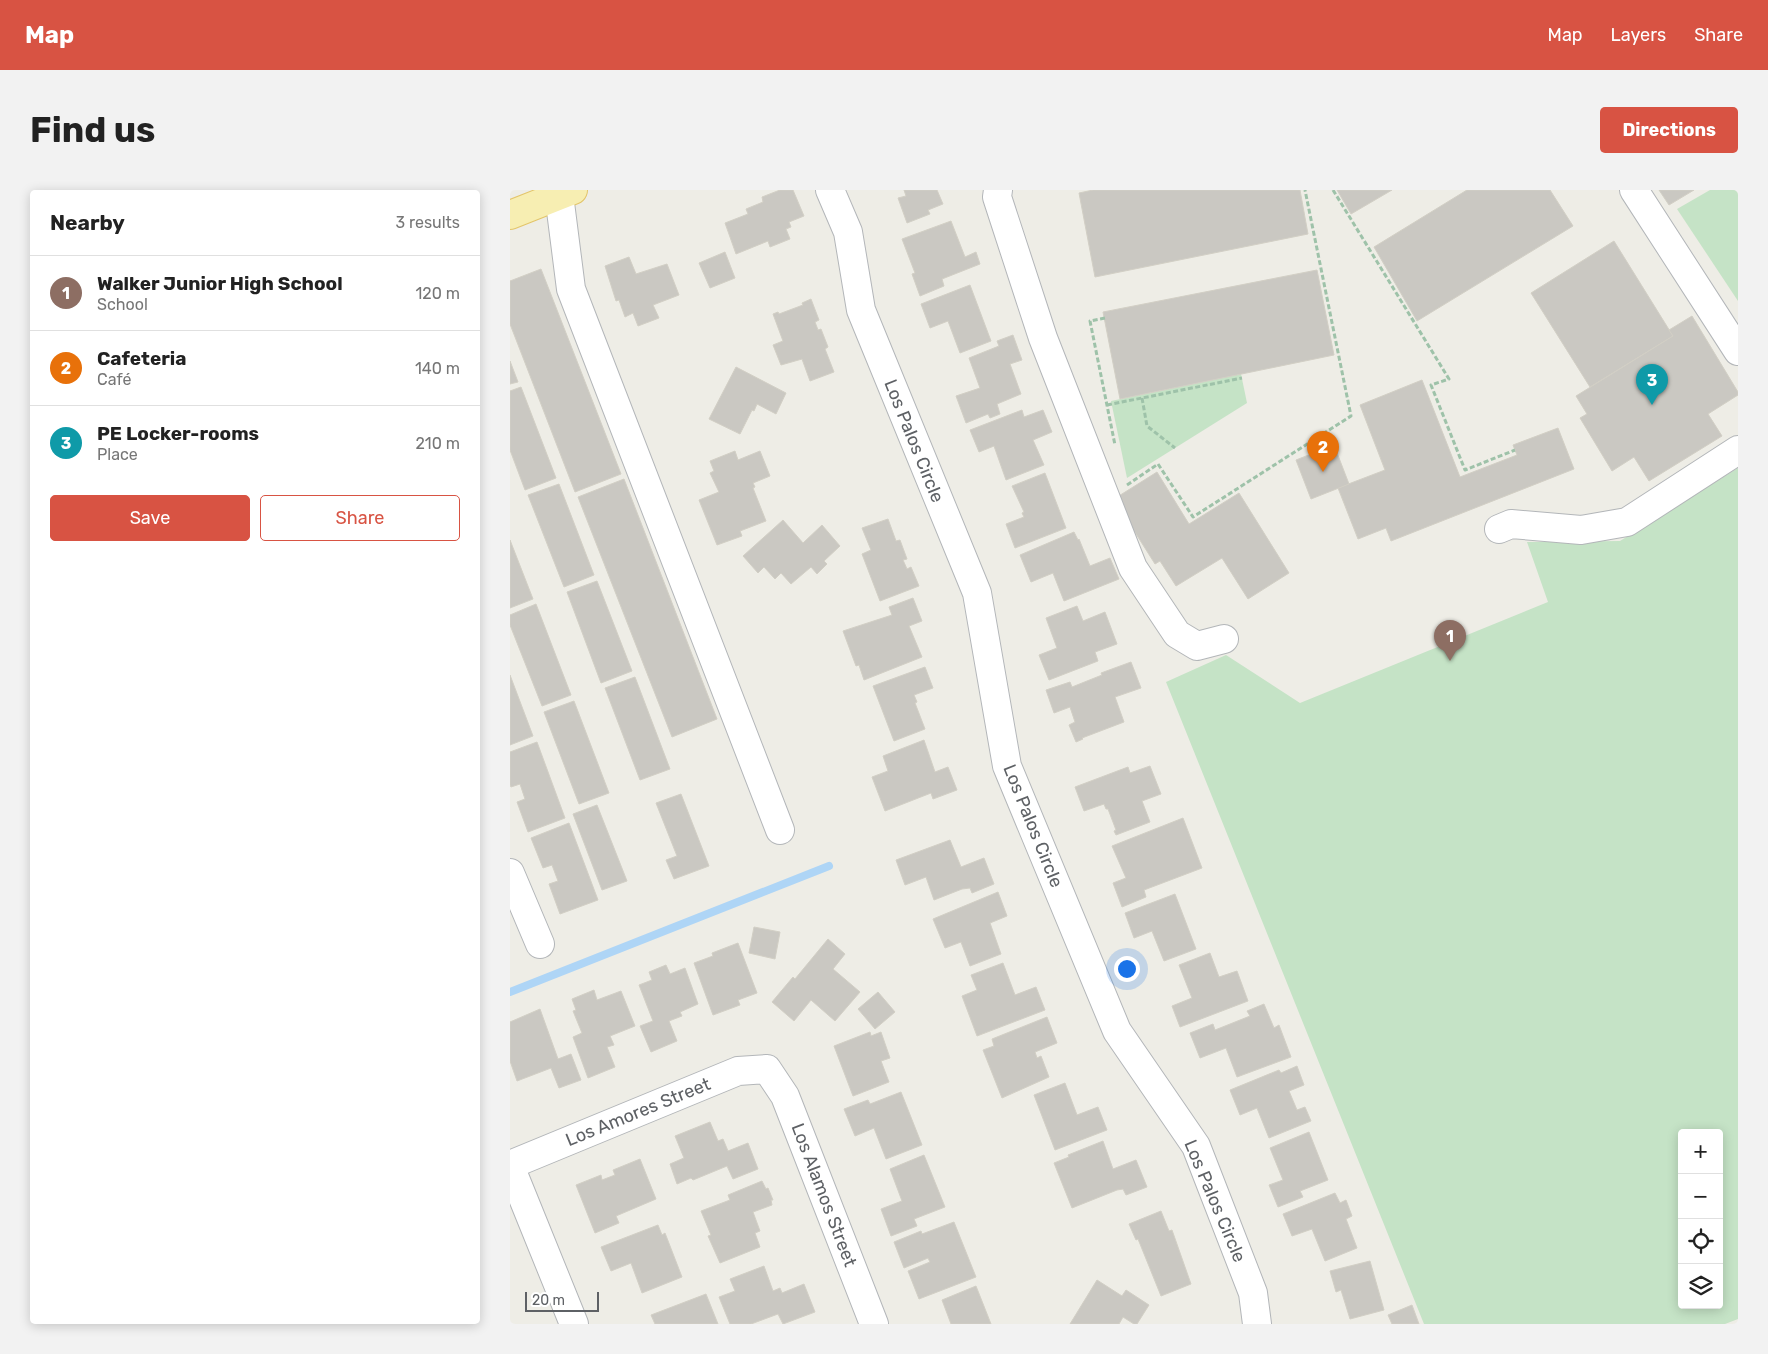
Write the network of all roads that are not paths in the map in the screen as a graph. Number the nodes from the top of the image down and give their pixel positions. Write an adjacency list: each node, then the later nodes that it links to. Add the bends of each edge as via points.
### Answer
1 (830, 190): 17 (street, Los Palos Circle, via 848,232 861,310 977,593 1007,766 1117,1031 1196,1146 1253,1293)
2 (998, 190): 9 (street, via 997,197 1043,338 1133,568 1177,634 1197,646)
3 (1634, 190): 6 (street)
4 (566, 193): 5 (main road); 10 (street, via 571,289)
5 (510, 215)
6 (1738, 351)
7 (1738, 450): 8 (street, via 1627,522 1581,530 1511,524)
8 (1499, 529)
9 (1224, 638)
10 (780, 830)
11 (510, 873): 12 (street)
12 (540, 944)
13 (767, 1069): 14 (street, Los Amores Street, via 738,1071); 16 (street, Los Alamos Street, via 785,1096)
14 (510, 1166): 15 (street)
15 (574, 1324)
16 (874, 1324)
17 (1257, 1324)

